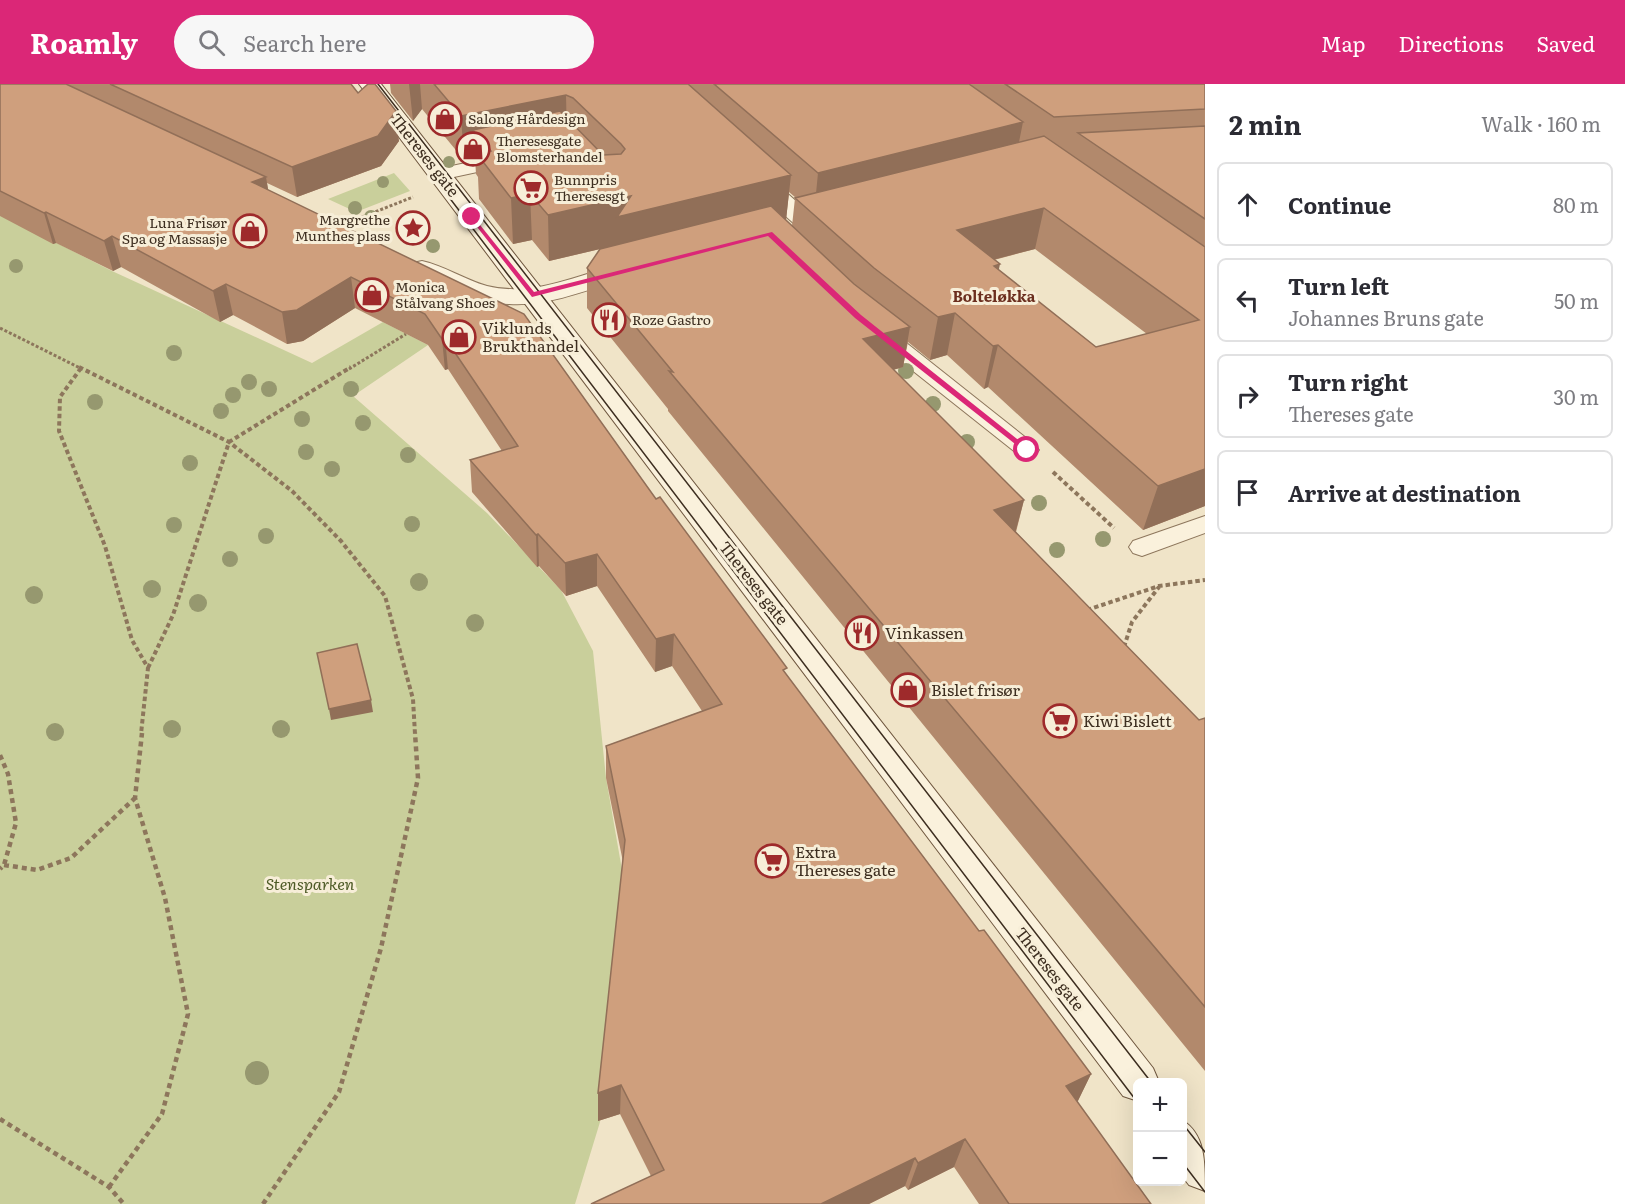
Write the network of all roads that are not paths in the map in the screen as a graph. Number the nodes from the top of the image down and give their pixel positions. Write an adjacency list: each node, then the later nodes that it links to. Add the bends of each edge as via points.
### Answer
1 (370, 84): 4 (main road, Thereses gate)
2 (532, 154): 4 (lane)
3 (737, 160): 5 (main road, via 818,221)
4 (430, 184): 8 (main road, Thereses gate)
5 (778, 231)
6 (406, 260): 8 (main road, via 491,295)
7 (646, 265): 8 (main road)
8 (532, 295): 13 (main road, Thereses gate)
9 (858, 316): 10 (lane)
10 (1027, 450)
11 (1205, 524): 12 (lane)
12 (1142, 547)
13 (1134, 1078)
14 (1187, 1147): 15 (main road)
15 (1205, 1170)

